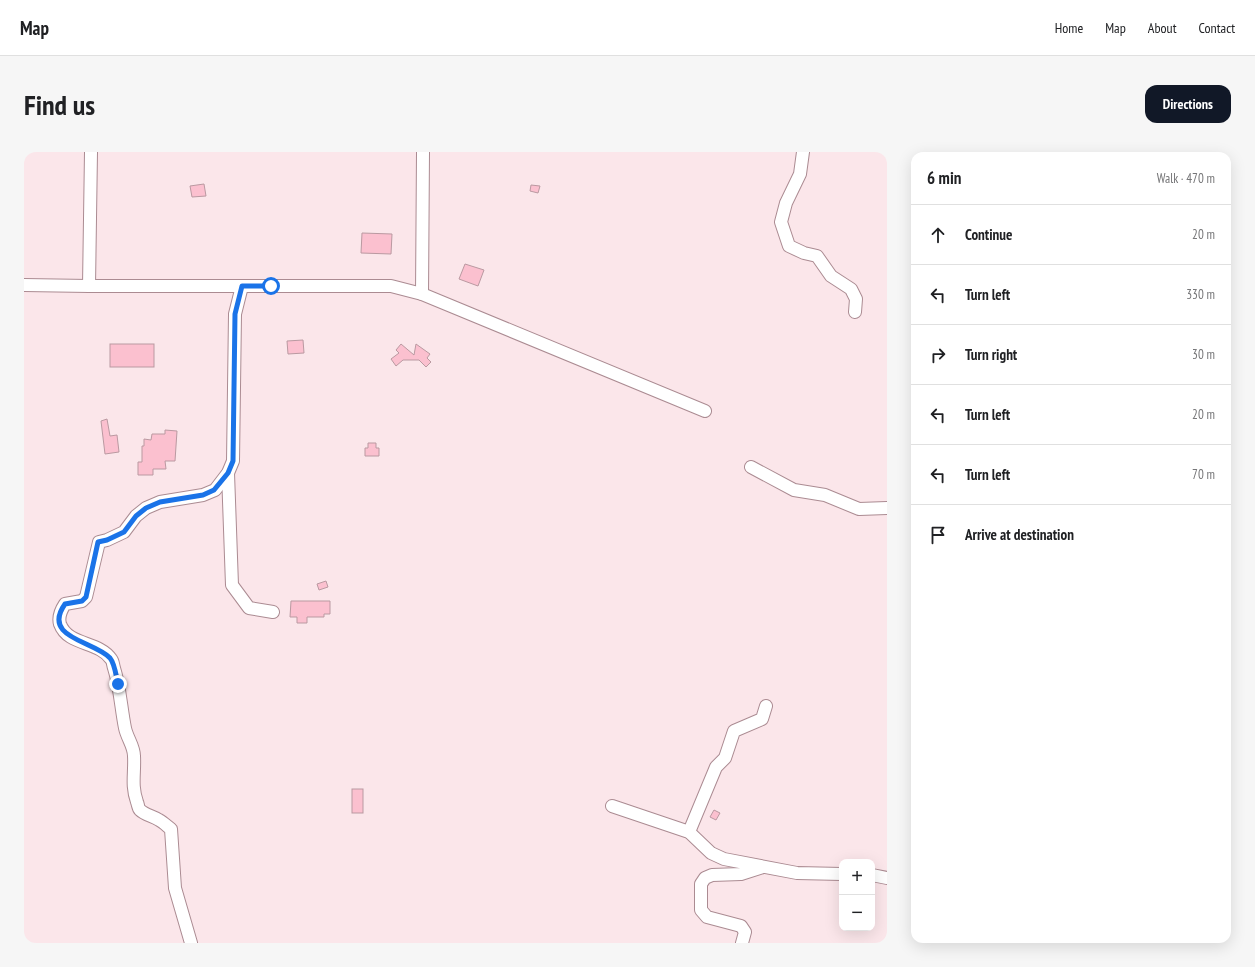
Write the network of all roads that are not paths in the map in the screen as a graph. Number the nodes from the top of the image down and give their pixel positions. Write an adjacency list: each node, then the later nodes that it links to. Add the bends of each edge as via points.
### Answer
1 (90, 152): 5 (street)
2 (423, 152): 7 (street)
3 (803, 152): 8 (street, via 800,174 786,203 781,222 789,246 817,256 831,276 851,289 856,299)
4 (24, 285): 5 (street)
5 (89, 286): 6 (street)
6 (242, 286): 7 (street, via 391,286); 11 (street, via 235,314 233,461)
7 (422, 294): 9 (street)
8 (855, 312)
9 (705, 411)
10 (751, 468): 12 (street, via 794,490 826,495 859,509)
11 (228, 473): 13 (street, via 232,585 249,608); 21 (street, via 214,490 203,495 160,502 146,508 124,532 98,542 86,597 82,601 65,604 59,621 63,631 73,639 94,647 111,659 121,698 125,729 132,744 134,794 140,810 171,829 175,888)
12 (887, 508)
13 (273, 612)
14 (766, 706): 16 (street, via 762,719 734,731 725,758 716,767)
15 (612, 806): 16 (street)
16 (689, 832): 17 (street, via 711,853 724,859)
17 (764, 867): 18 (street, via 796,873); 22 (street, via 741,874 712,875 705,878 701,884 701,910 706,917 741,926 745,932)
18 (839, 874)
19 (875, 876): 20 (street)
20 (887, 878)
21 (191, 943)
22 (742, 943)

